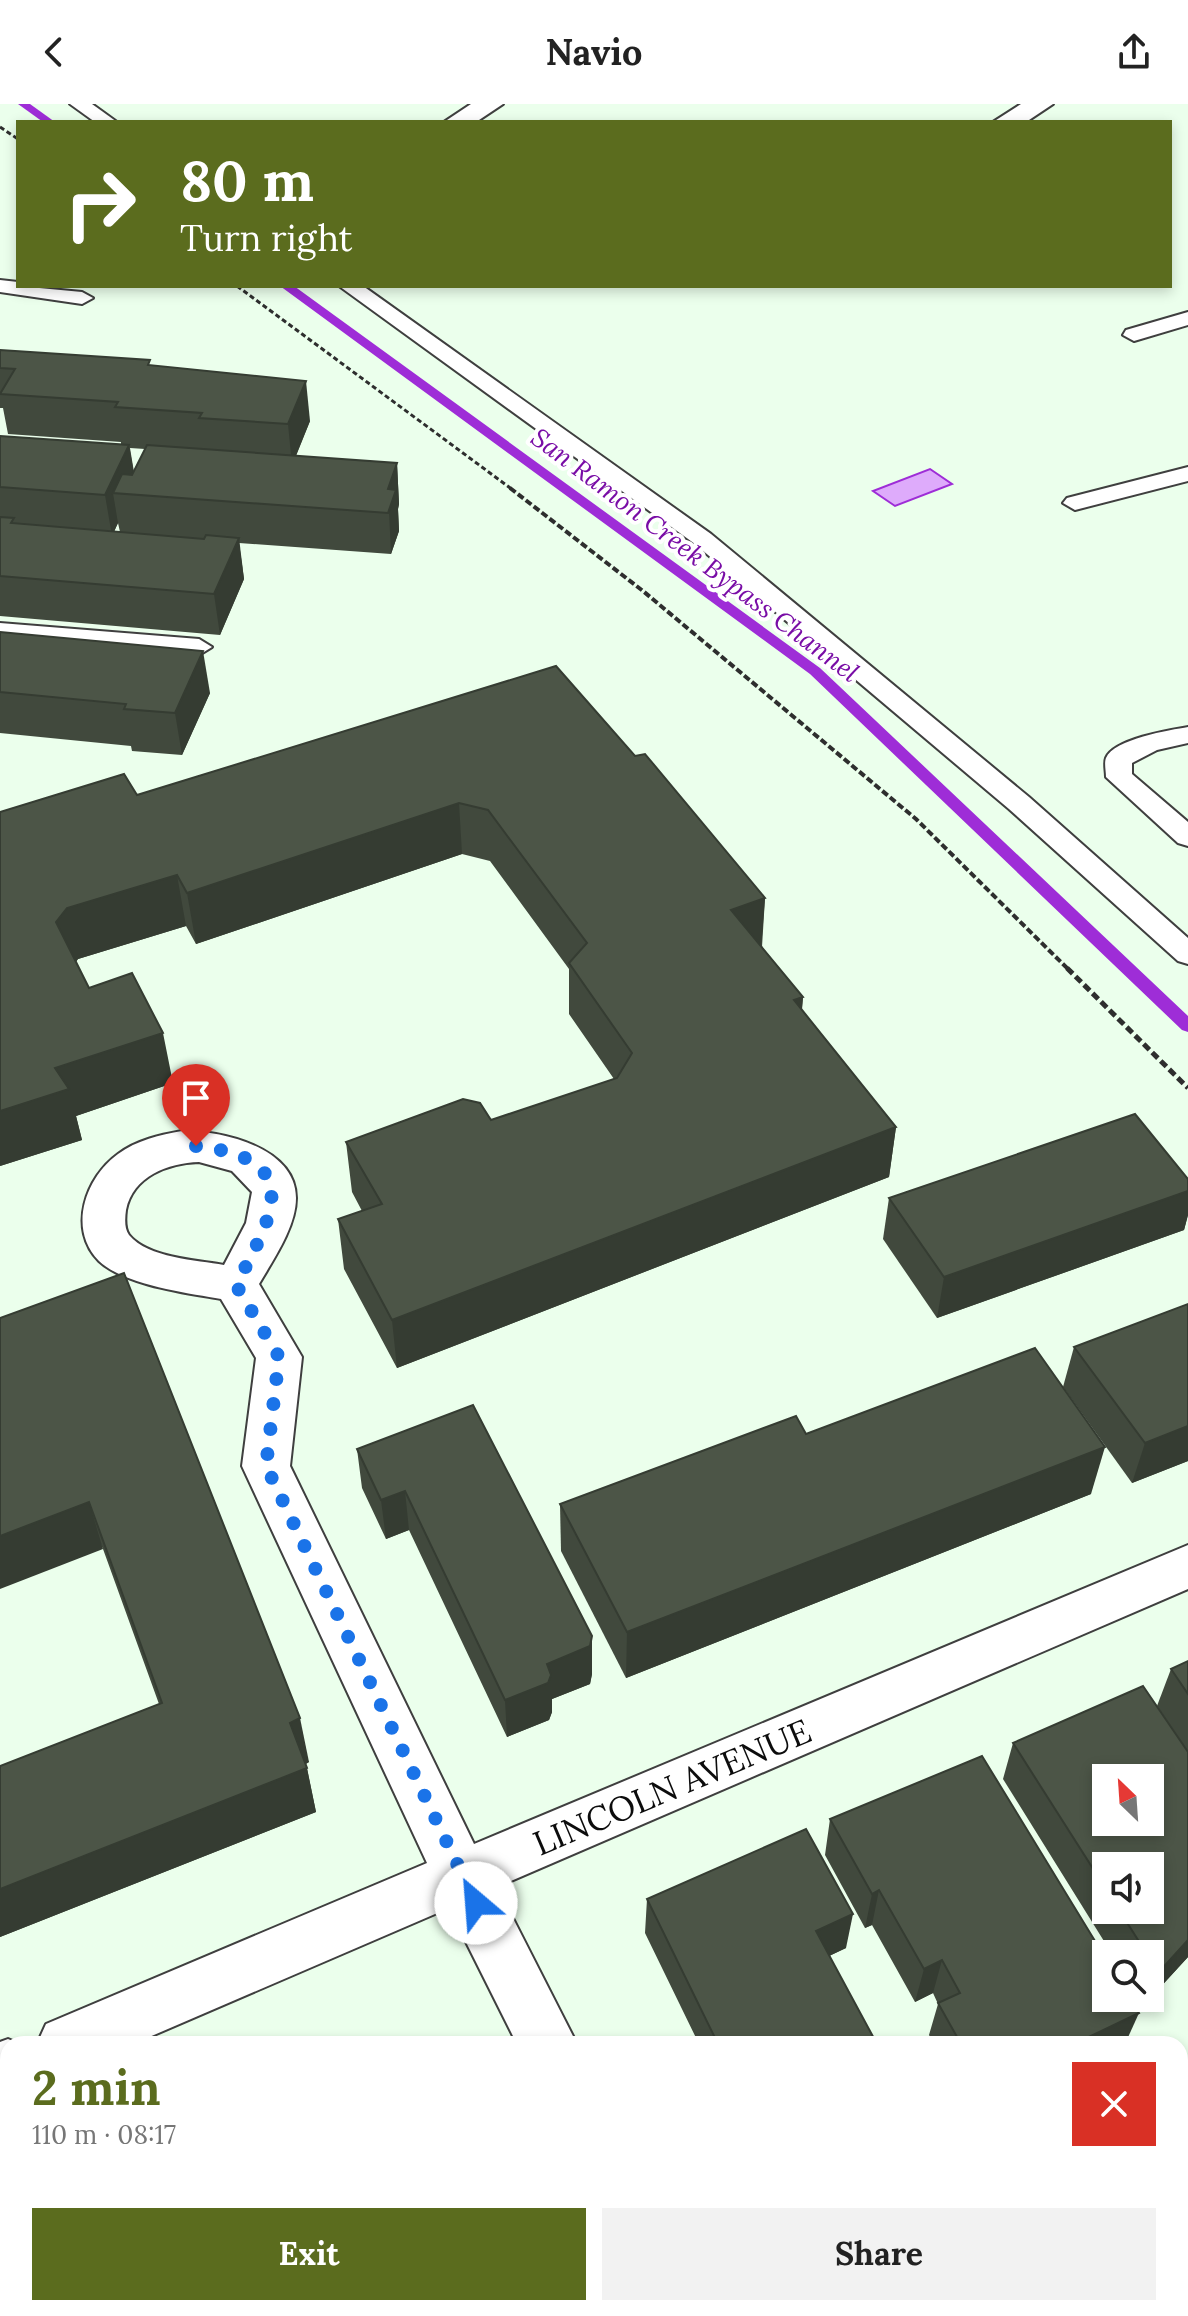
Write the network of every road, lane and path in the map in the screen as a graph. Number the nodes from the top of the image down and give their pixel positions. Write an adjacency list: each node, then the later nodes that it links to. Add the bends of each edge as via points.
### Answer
1 (79, 104): 4 (lane)
2 (490, 104): 5 (street)
3 (1040, 104): 6 (street)
4 (105, 120)
5 (461, 120)
6 (1010, 120)
7 (0, 286): 10 (lane)
8 (240, 288): 20 (path, via 643,591 916,819)
9 (352, 288): 19 (lane, via 703,539 1019,803)
10 (82, 298)
11 (1188, 318): 12 (lane)
12 (1134, 335)
13 (1188, 474): 14 (lane)
14 (1075, 503)
15 (0, 631): 16 (lane)
16 (199, 647)
17 (1188, 735): 18 (lane, via 1149,743 1119,759 1119,777)
18 (1188, 837)
19 (1188, 954)
20 (1188, 1088)
21 (236, 1285): 23 (street, via 279,1357 266,1466)
22 (1188, 1566): 23 (street, LINCOLN AVENUE)
23 (462, 1877): 24 (street, LINCOLN AVENUE); 25 (street)
24 (85, 2036)
25 (544, 2036)

